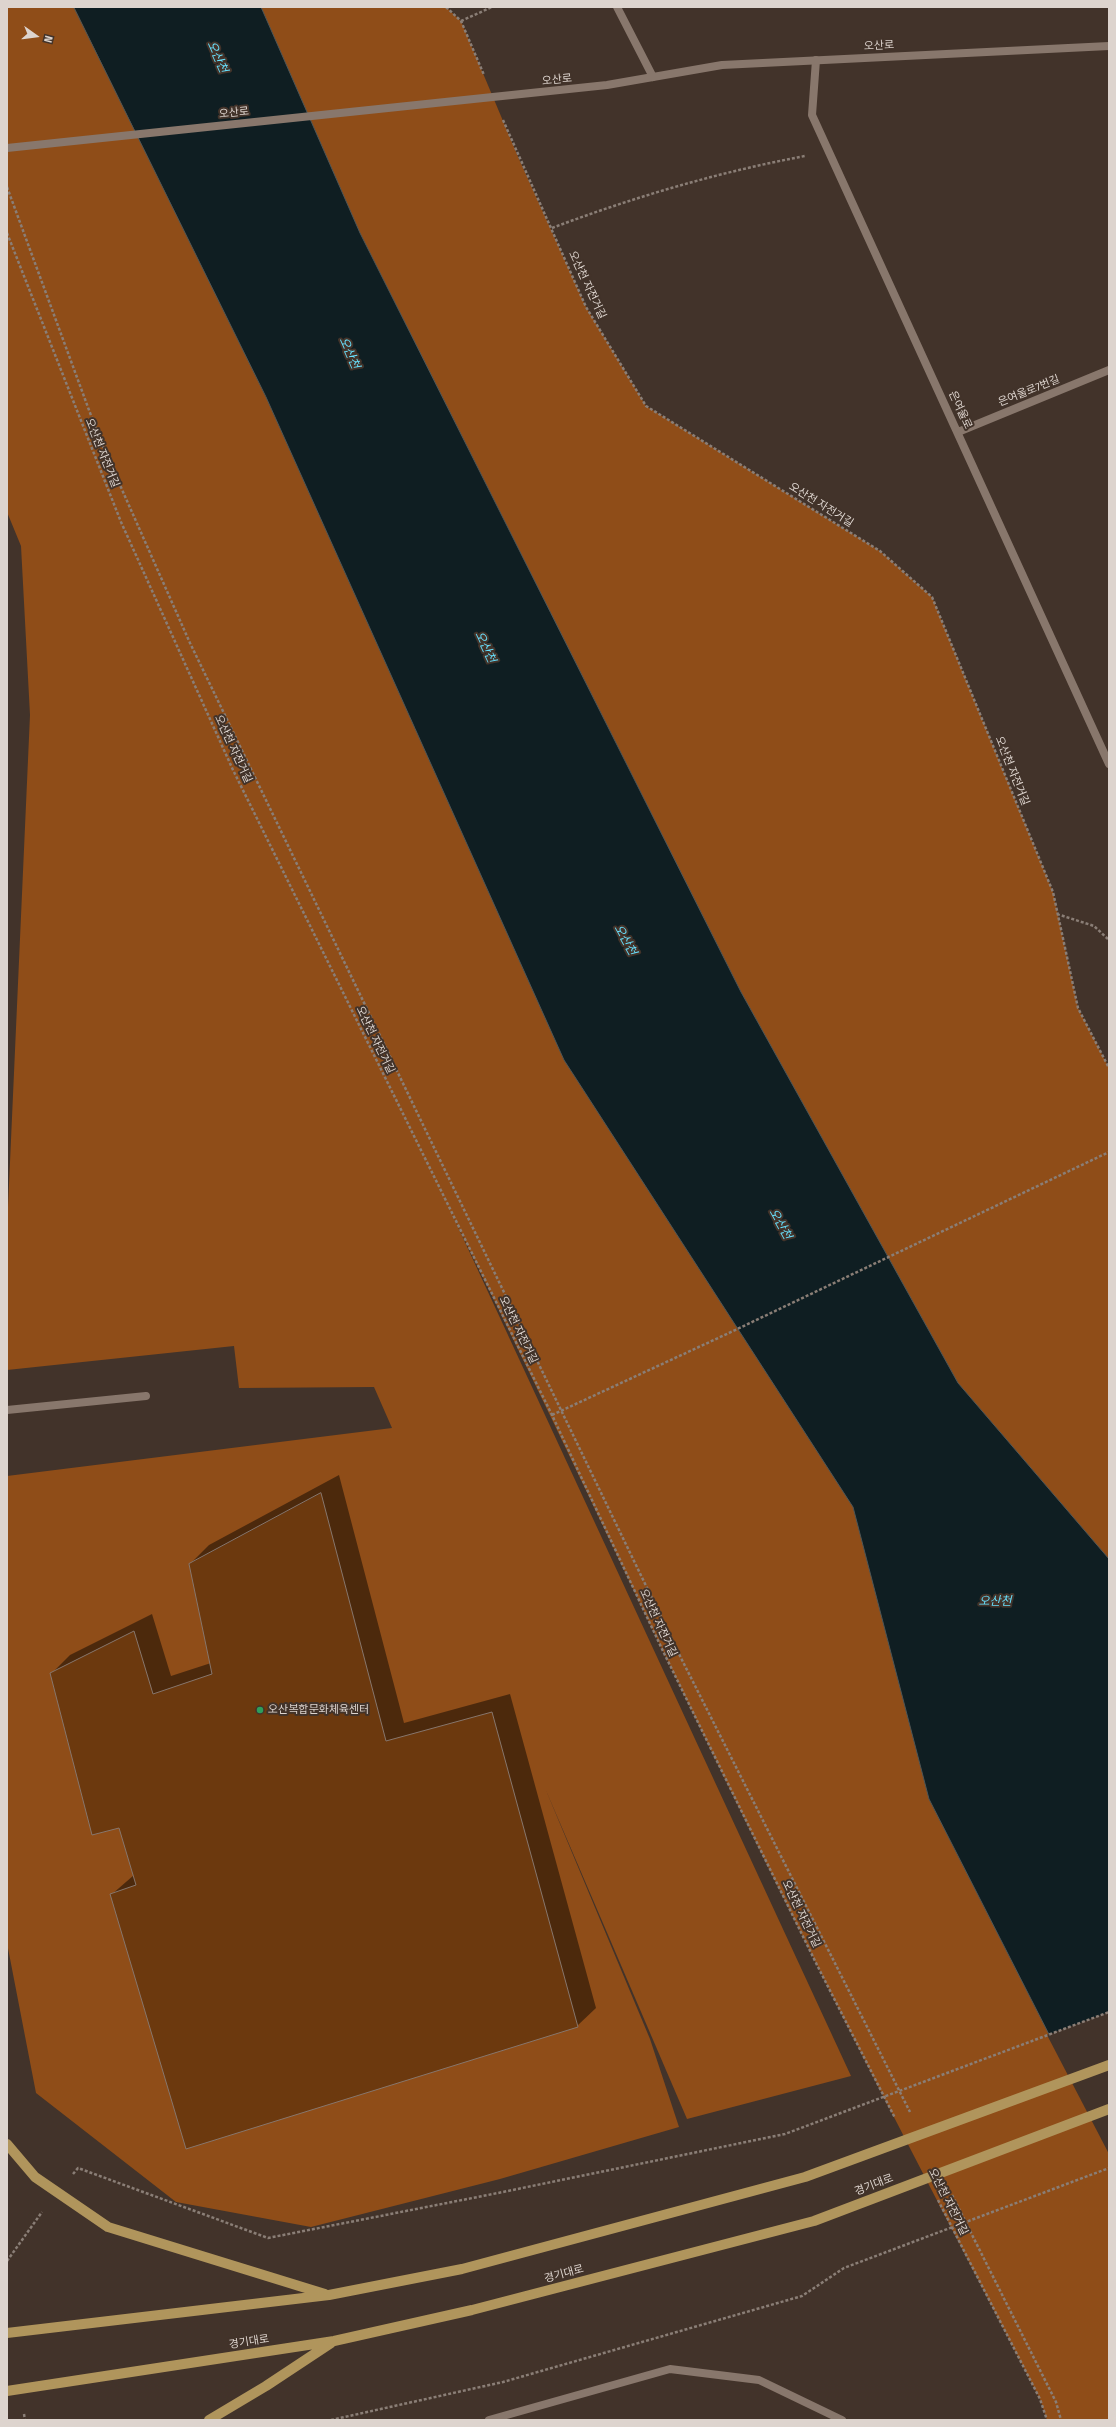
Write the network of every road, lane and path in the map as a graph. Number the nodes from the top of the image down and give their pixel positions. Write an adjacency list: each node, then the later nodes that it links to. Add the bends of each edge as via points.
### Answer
1 (446, 7): 4 (path)
2 (492, 7): 4 (path)
3 (617, 7): 7 (street)
4 (461, 21): 8 (path)
5 (1109, 46): 6 (street, 오산로)
6 (816, 60): 7 (street, 오산로, via 722,65); 11 (street, 은여울로, via 812,115)
7 (653, 77): 10 (street, 오산로, via 607,86)
8 (487, 82)
9 (501, 117): 13 (path, 오산천 자전거길)
10 (7, 148)
11 (829, 152): 13 (path, via 754,166 610,206); 16 (street, 은여울로)
12 (7, 187): 24 (path, via 100,440 190,643)
13 (552, 228): 18 (path, 오산천 자전거길, via 586,307 646,406 880,551 932,597 1053,892)
14 (7, 234): 25 (path, 오산천 자전거길, via 121,522 233,770)
15 (1109, 370): 16 (street, 은여울로7번길)
16 (958, 432): 17 (street, 은여울로)
17 (1109, 764)
18 (1057, 914): 19 (path, via 1094,926); 20 (path, 오산천 자전거길, via 1078,1008)
19 (1109, 940)
20 (1109, 1068)
21 (1109, 1152): 24 (path)
22 (146, 1396): 23 (street)
23 (7, 1410)
24 (562, 1410): 25 (path); 29 (path, via 679,1654)
25 (552, 1415): 30 (path, 오산천 자전거길, via 662,1649 814,1960)
26 (1109, 2012): 34 (path, via 785,2134 268,2238 78,2168)
27 (1109, 2065): 37 (main road, via 805,2177 462,2269)
28 (1109, 2109): 39 (main road, 경기대로, via 814,2221 472,2310)
29 (914, 2119)
30 (898, 2123)
31 (7, 2144): 34 (main road, via 35,2177)
32 (1109, 2168): 42 (path, via 844,2268 802,2296 503,2382)
33 (949, 2189): 46 (path, via 1056,2402)
34 (57, 2192): 36 (path); 37 (main road, via 108,2227)
35 (934, 2194): 45 (path, 오산천 자전거길, via 1040,2399)
36 (7, 2261)
37 (329, 2295): 38 (main road)
38 (7, 2334)
39 (334, 2341): 40 (main road, 경기대로); 41 (main road)
40 (7, 2391)
41 (210, 2420)
42 (331, 2420)
43 (489, 2420): 44 (street, via 670,2369 759,2380)
44 (842, 2420)
45 (1046, 2420)
46 (1061, 2420)

